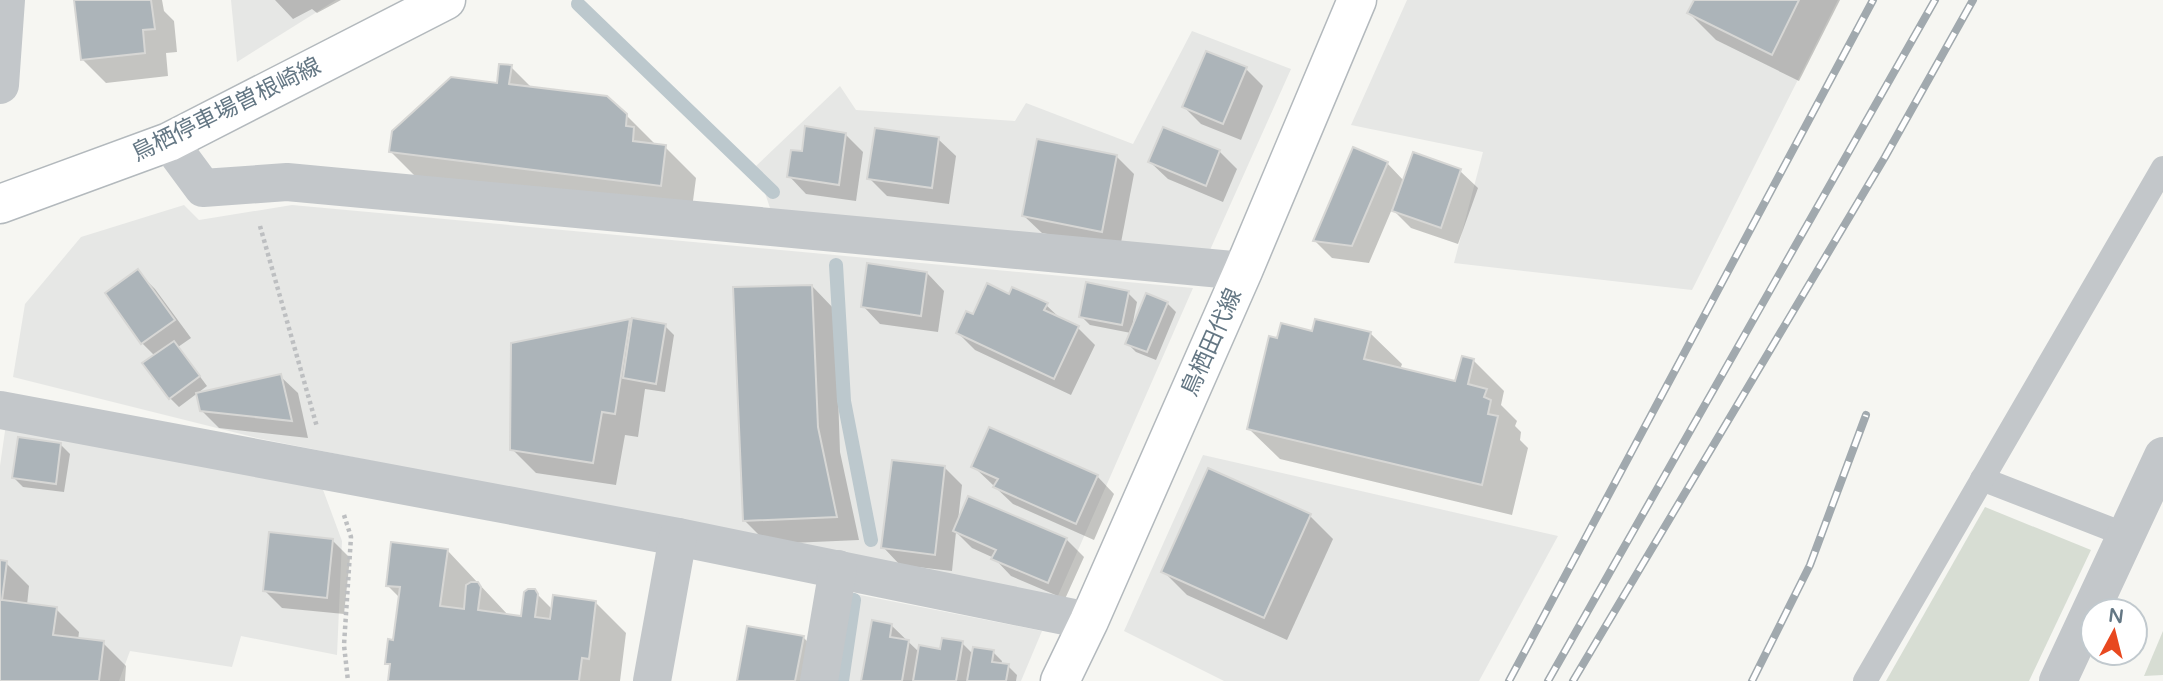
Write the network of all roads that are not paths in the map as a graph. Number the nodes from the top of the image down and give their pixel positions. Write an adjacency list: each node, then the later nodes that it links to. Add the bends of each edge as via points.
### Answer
1 (6, 0): 4 (street)
2 (446, 0): 5 (main road, 鳥栖停車場曽根崎線)
3 (1357, 0): 8 (main road, 鳥栖田代線)
4 (0, 85)
5 (169, 142): 7 (main road, 鳥栖停車場曽根崎線); 8 (street, via 203,188 287,182)
6 (2163, 168): 11 (lane)
7 (0, 204)
8 (1243, 271): 15 (main road, 鳥栖田代線)
9 (0, 410): 13 (street)
10 (2163, 456): 12 (street)
11 (1982, 479): 12 (lane); 19 (lane)
12 (2126, 535): 20 (street)
13 (678, 537): 14 (street); 16 (street)
14 (838, 569): 15 (street); 17 (street)
15 (1089, 621): 18 (main road, 鳥栖田代線)
16 (652, 681)
17 (819, 681)
18 (1060, 681)
19 (1865, 681)
20 (2058, 681)

